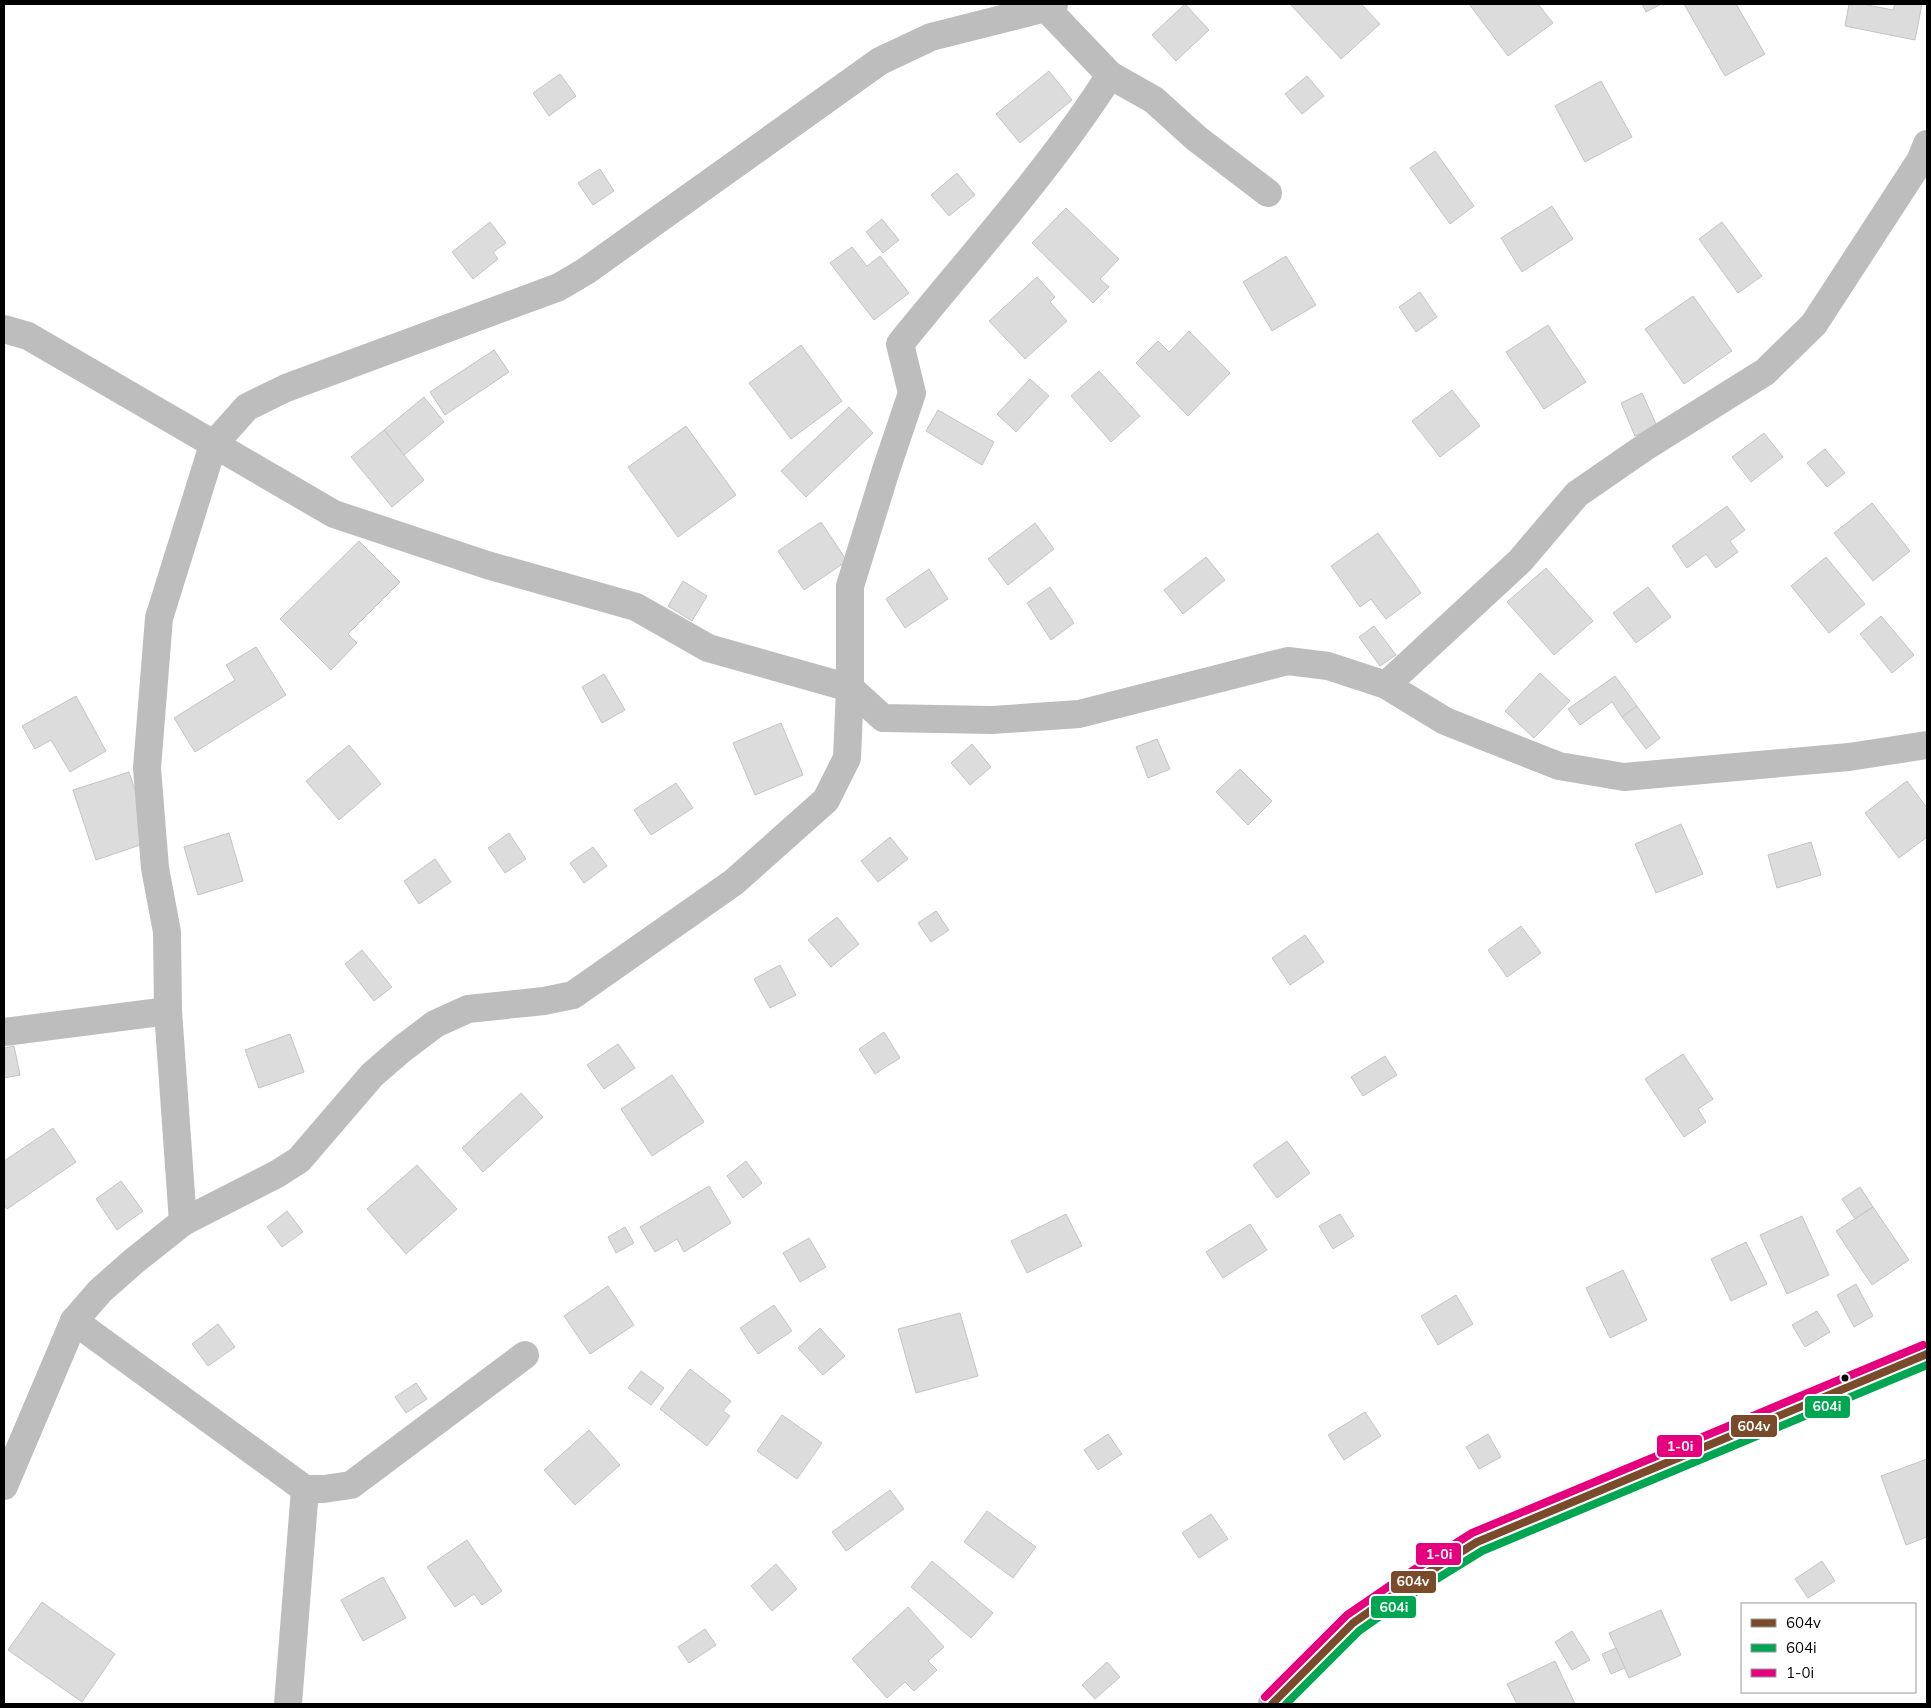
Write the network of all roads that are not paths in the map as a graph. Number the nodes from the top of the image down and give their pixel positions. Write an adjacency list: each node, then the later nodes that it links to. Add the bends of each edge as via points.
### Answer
1 (1050, 6): 2 (street); 6 (street, via 930,37 880,60 586,271 559,287 286,388 247,406)
2 (1110, 75): 4 (street, via 1154,100 1196,138); 8 (street, via 1086,113 900,344 912,393 850,586)
3 (1927, 144): 7 (street, via 1920,161 1814,324 1765,372 1577,494 1520,561)
4 (1268, 192)
5 (4, 329): 6 (street, via 28,336)
6 (213, 445): 8 (street, via 334,514 487,565 636,607 708,648); 10 (street, via 159,618 147,768 155,868 167,932)
7 (1386, 685): 8 (street, via 1328,666 1288,661 1079,714 992,720 883,718); 9 (street, via 1445,721 1559,766 1624,777 1849,757)
8 (850, 688): 12 (street, via 847,758 826,800 734,882 573,995 468,1009 435,1024 372,1075 298,1160)
9 (1927, 745)
10 (168, 1011): 11 (street); 12 (street)
11 (4, 1032)
12 (183, 1222): 13 (street, via 100,1291)
13 (74, 1321): 16 (street); 17 (street)
14 (1927, 1354): 19 (street, via 1477,1542 1353,1623)
15 (525, 1355): 17 (street, via 351,1485)
16 (4, 1486)
17 (305, 1489): 18 (street)
18 (288, 1704)
19 (1272, 1704)

